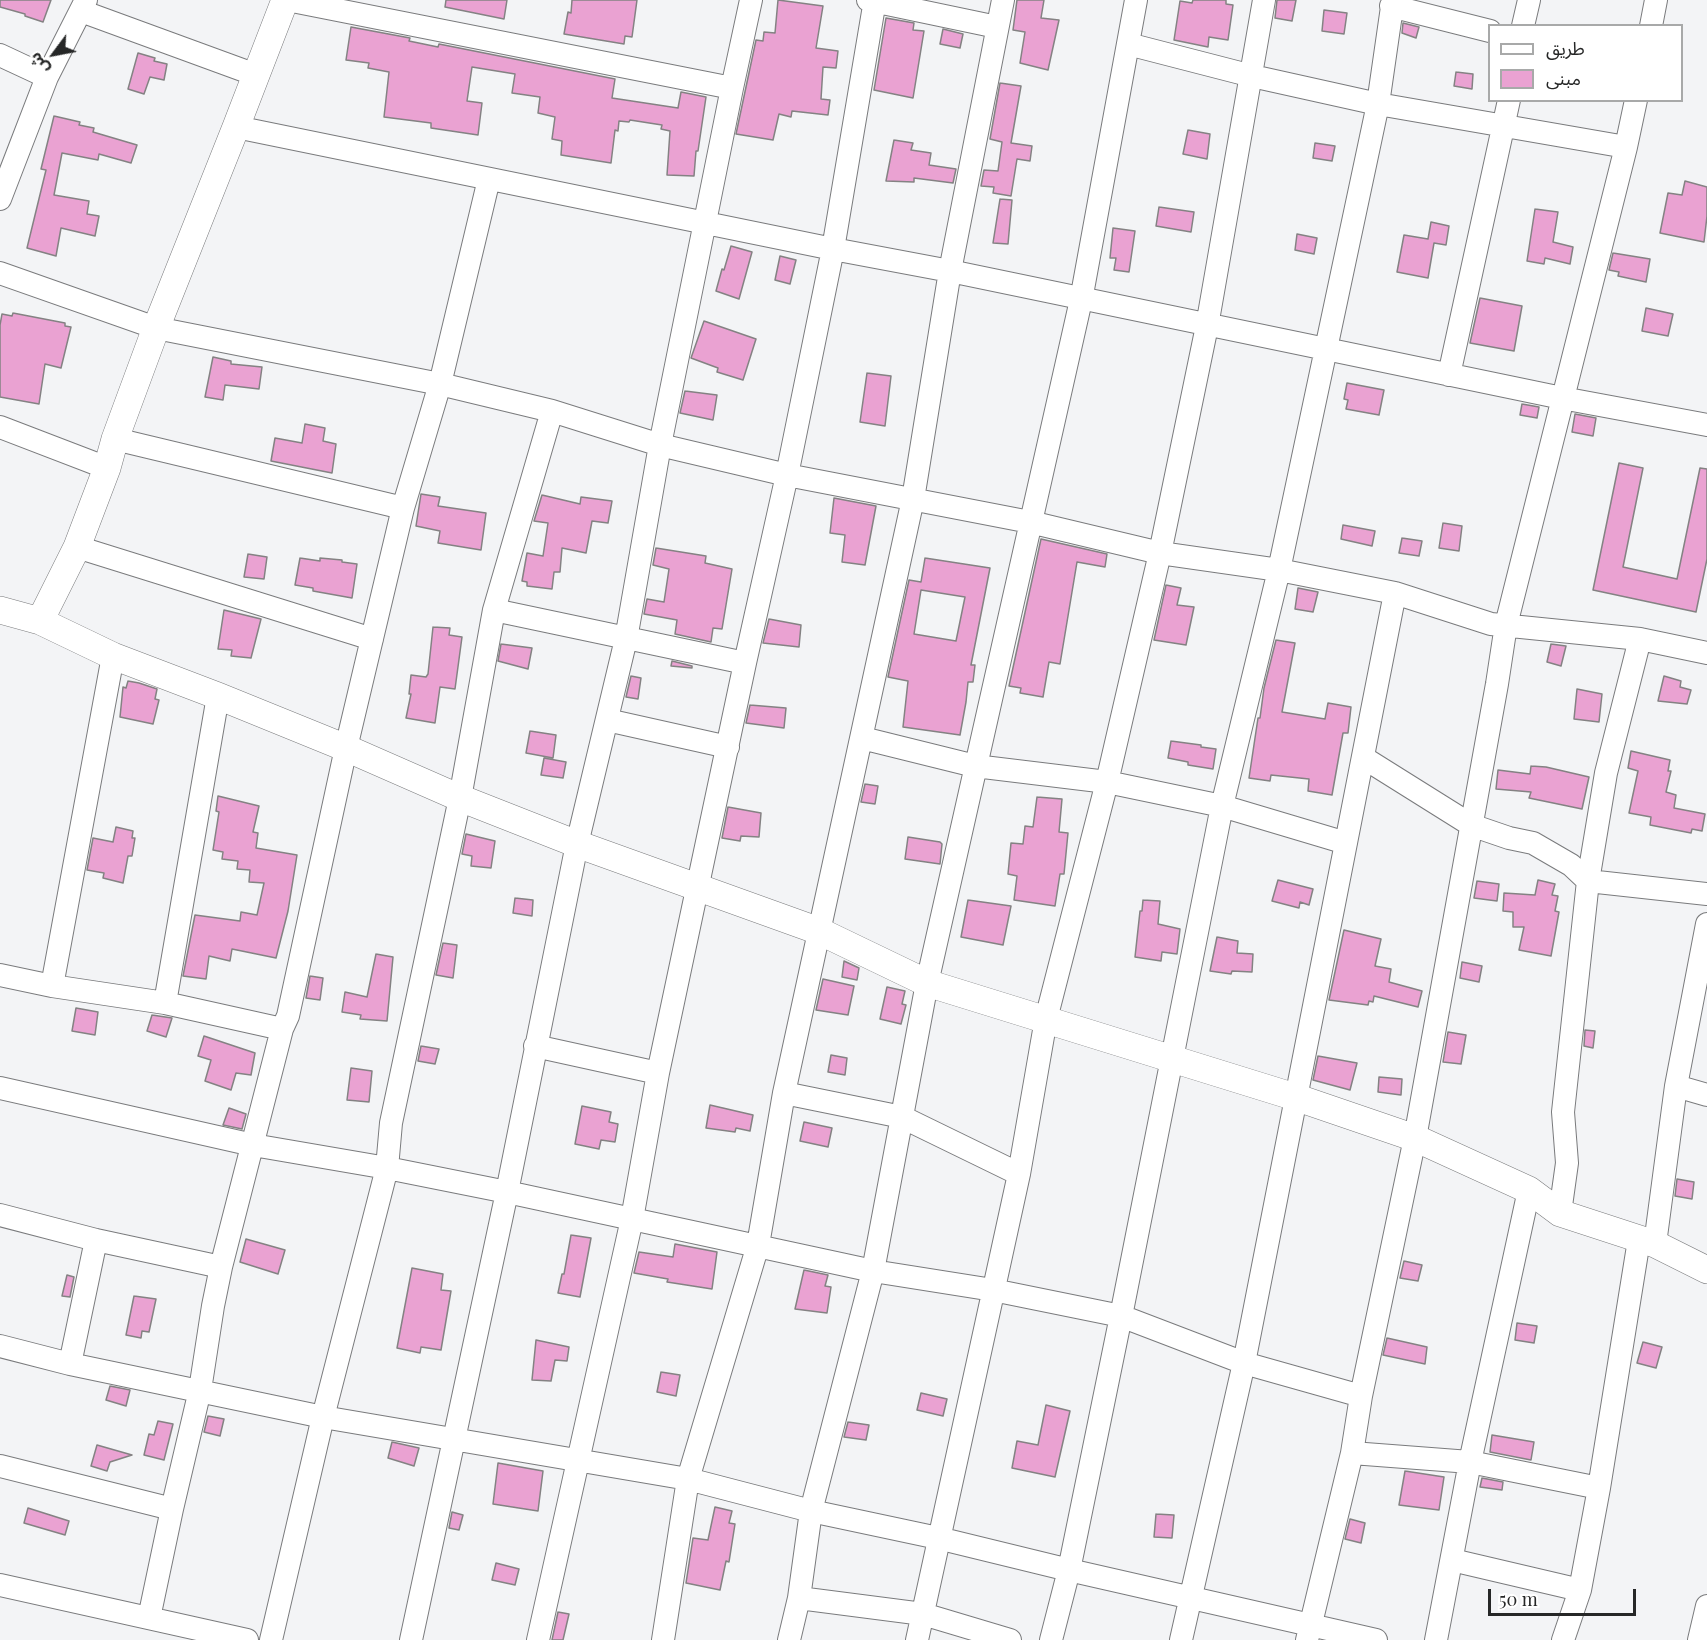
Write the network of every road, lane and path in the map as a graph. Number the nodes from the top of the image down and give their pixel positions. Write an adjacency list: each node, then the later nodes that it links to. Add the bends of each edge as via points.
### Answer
1 (286, 0): 17 (street); 20 (street)
2 (751, 0): 20 (street)
3 (1003, 0): 13 (street)
4 (1136, 0): 15 (street)
5 (1264, 0): 18 (street)
6 (1529, 0): 11 (street)
7 (1656, 0): 12 (street)
8 (873, 1): 13 (street); 30 (street)
9 (1392, 3): 14 (street); 23 (street)
10 (83, 5): 17 (street); 19 (street)
11 (1523, 24)
12 (1651, 24)
13 (996, 27): 31 (street)
14 (1488, 30)
15 (1128, 44): 18 (street); 33 (street)
16 (0, 55): 19 (street)
17 (256, 75): 25 (street)
18 (1252, 76): 23 (street); 34 (street)
19 (47, 77): 28 (street)
20 (732, 88): 29 (street)
21 (1509, 102): 24 (street)
22 (1636, 102): 26 (street)
23 (1378, 104): 24 (street); 36 (street)
24 (1504, 124): 26 (street); 37 (street)
25 (236, 127): 27 (street); 35 (street)
26 (1626, 147): 39 (street)
27 (489, 179): 29 (street); 38 (street)
28 (0, 199)
29 (705, 223): 30 (street); 44 (street)
30 (833, 249): 31 (street); 46 (street)
31 (950, 271): 33 (street); 47 (street)
32 (0, 273): 35 (street)
33 (1081, 300): 34 (street); 49 (street)
34 (1207, 326): 36 (street); 51 (street)
35 (156, 328): 38 (street); 43 (street)
36 (1326, 350): 37 (street); 52 (street)
37 (1449, 375): 39 (street)
38 (440, 384): 40 (street); 48 (street)
39 (1562, 398): 41 (street); 57 (street)
40 (552, 411): 44 (street); 55 (street)
41 (1707, 426)
42 (0, 427): 45 (street)
43 (115, 439): 45 (street); 48 (street)
44 (660, 445): 46 (street); 59 (street)
45 (107, 468): 50 (street)
46 (787, 475): 47 (street); 63 (street)
47 (913, 499): 49 (street); 66 (street)
48 (403, 508): 58 (street)
49 (1030, 522): 51 (street); 70 (street)
50 (76, 547): 56 (street); 58 (street)
51 (1160, 553): 52 (street); 71 (street)
52 (1279, 570): 53 (street); 73 (street)
53 (1395, 593): 57 (street); 69 (street)
54 (0, 610): 56 (street)
55 (494, 610): 59 (street); 72 (street)
56 (40, 621): 62 (street)
57 (1506, 626): 60 (street); 74 (street)
58 (372, 639): 68 (street)
59 (626, 639): 63 (street); 65 (street)
60 (1640, 639): 61 (street); 77 (street, via 1606,773)
61 (1707, 653)
62 (112, 656): 64 (street); 84 (street)
63 (745, 663): 67 (street)
64 (218, 696): 68 (street); 85 (street)
65 (607, 720): 67 (street); 76 (street)
66 (862, 738): 70 (street); 81 (street)
67 (728, 747): 78 (street)
68 (346, 748): 72 (street); 87 (street)
69 (1364, 758): 74 (street); 75 (street)
70 (975, 766): 71 (street); 83 (street)
71 (1107, 782): 73 (street); 86 (street)
72 (460, 798): 76 (street); 99 (street, via 391,1123)
73 (1222, 806): 75 (street); 89 (street)
74 (1471, 825): 77 (street, via 1533,843 1571,865); 97 (street)
75 (1346, 843): 95 (street)
76 (577, 844): 78 (street); 88 (street)
77 (1588, 881): 79 (street); 103 (street, via 1563,1112 1567,1163)
78 (698, 886): 81 (street); 90 (street)
79 (1707, 894)
80 (1707, 924): 91 (street)
81 (819, 932): 83 (street); 93 (street)
82 (0, 975): 84 (street)
83 (927, 982): 86 (street); 96 (street)
84 (52, 986): 85 (street)
85 (165, 1003): 87 (street)
86 (1046, 1019): 89 (street); 100 (street)
87 (282, 1029): 98 (street)
88 (535, 1046): 90 (street); 102 (street)
89 (1172, 1058): 95 (street); 113 (street)
90 (658, 1072): 105 (street)
91 (1676, 1086): 94 (street); 107 (street)
92 (0, 1088): 98 (street)
93 (784, 1093): 96 (street); 108 (street)
94 (1707, 1095)
95 (1295, 1097): 97 (street); 115 (street)
96 (902, 1117): 100 (street); 111 (street)
97 (1415, 1138): 101 (street); 118 (street)
98 (253, 1145): 99 (street); 109 (street)
99 (387, 1168): 102 (street); 119 (street)
100 (1019, 1174): 112 (street)
101 (1529, 1190): 103 (street); 123 (street)
102 (507, 1192): 105 (street); 120 (street)
103 (1560, 1213): 107 (street)
104 (0, 1215): 106 (street)
105 (632, 1219): 108 (street); 122 (street)
106 (96, 1240): 109 (street); 116 (street)
107 (1647, 1242): 110 (street); 126 (street)
108 (758, 1245): 111 (street); 125 (street)
109 (221, 1267): 117 (street)
110 (1707, 1270)
111 (873, 1271): 112 (street); 128 (street)
112 (993, 1290): 113 (street); 129 (street)
113 (1121, 1316): 115 (street); 131 (street)
114 (0, 1346): 116 (street)
115 (1244, 1363): 118 (street); 135 (street)
116 (70, 1364): 117 (street)
117 (200, 1390): 119 (street); 127 (street)
118 (1361, 1396): 121 (street)
119 (323, 1417): 120 (street); 141 (street)
120 (453, 1438): 122 (street); 142 (street)
121 (1352, 1453): 123 (street); 139 (street)
122 (577, 1459): 125 (street); 143 (street)
123 (1470, 1462): 126 (street); 130 (street)
124 (0, 1466): 127 (street)
125 (688, 1479): 128 (street); 144 (street)
126 (1599, 1488): 133 (street)
127 (172, 1509): 138 (street)
128 (812, 1511): 129 (street); 134 (street)
129 (938, 1538): 131 (street); 137 (street)
130 (1452, 1560): 133 (street); 151 (street)
131 (1069, 1570): 135 (street); 148 (street)
132 (0, 1585): 138 (street)
133 (1580, 1590): 152 (street)
134 (799, 1598): 137 (street); 145 (street)
135 (1191, 1598): 139 (street); 149 (street)
136 (1707, 1606): 153 (street)
137 (923, 1614): 146 (street); 147 (street)
138 (149, 1618): 140 (street)
139 (1309, 1633): 150 (street)
140 (247, 1640)
141 (271, 1640)
142 (411, 1640)
143 (538, 1640)
144 (663, 1640)
145 (789, 1640)
146 (917, 1640)
147 (1010, 1640)
148 (1051, 1640)
149 (1181, 1640)
150 (1376, 1640)
151 (1436, 1640)
152 (1563, 1640)
153 (1699, 1640)

